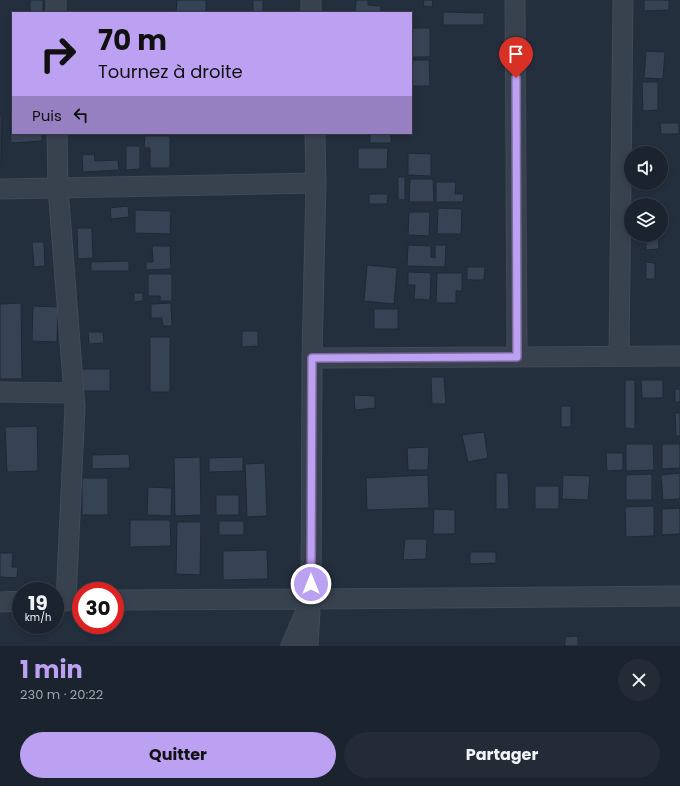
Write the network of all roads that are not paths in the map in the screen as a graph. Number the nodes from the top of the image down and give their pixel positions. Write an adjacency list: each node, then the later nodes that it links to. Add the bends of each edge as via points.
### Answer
1 (56, 0): 5 (street)
2 (311, 0): 6 (street)
3 (515, 0): 14 (street)
4 (623, 0): 12 (street)
5 (56, 12)
6 (311, 12)
7 (58, 134): 10 (street)
8 (315, 134): 9 (street)
9 (316, 183): 10 (street); 15 (street)
10 (58, 188): 11 (street); 17 (street)
11 (0, 189)
12 (619, 356): 13 (street); 14 (street)
13 (680, 356)
14 (517, 357): 15 (street)
15 (312, 358): 19 (street)
16 (0, 392): 17 (street)
17 (74, 393): 22 (street)
18 (680, 596): 19 (street)
19 (311, 599): 20 (street); 24 (street); 25 (street)
20 (124, 600)
21 (12, 601): 23 (street)
22 (67, 601)
23 (0, 602)
24 (291, 646)
25 (308, 646)

